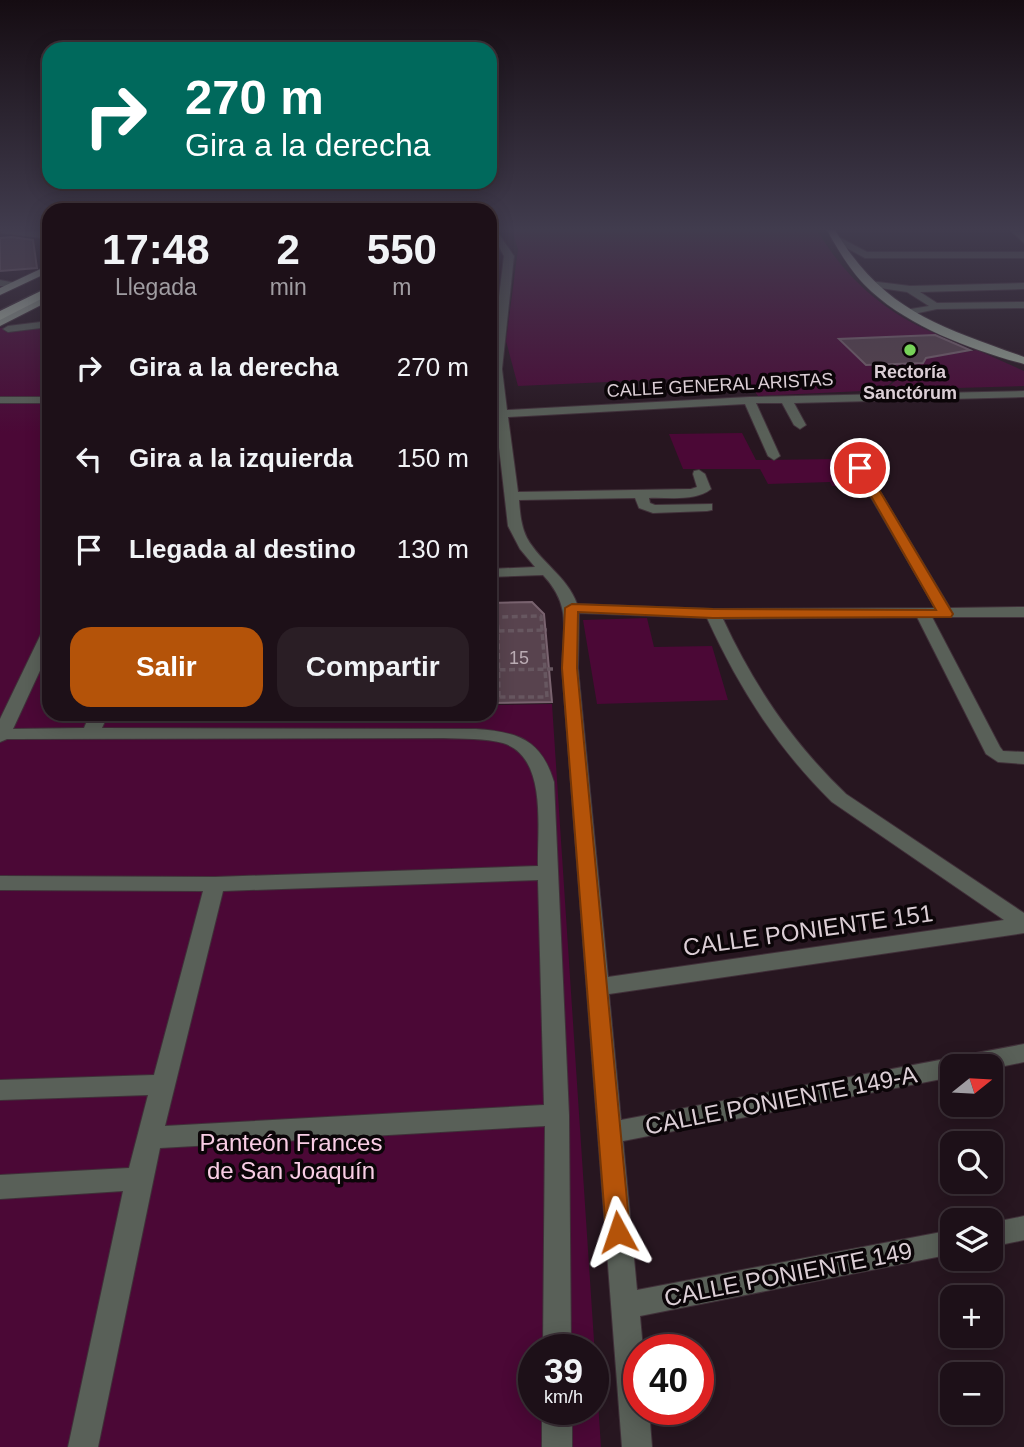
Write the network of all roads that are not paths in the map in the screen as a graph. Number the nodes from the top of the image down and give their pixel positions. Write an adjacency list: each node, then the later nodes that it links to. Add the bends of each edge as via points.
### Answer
1 (17, 298): 8 (highway)
2 (35, 298): 11 (highway)
3 (504, 298): 14 (street)
4 (888, 298): 10 (main road)
5 (923, 298): 9 (street)
6 (42, 302): 13 (main road)
7 (1024, 305): 9 (street)
8 (0, 306)
9 (935, 306): 10 (street)
10 (909, 312): 15 (main road)
11 (0, 316)
12 (42, 324): 13 (street)
13 (4, 326)
14 (497, 360)
15 (1024, 361)
16 (497, 376): 26 (street)
17 (701, 393): 23 (street)
18 (1018, 395): 19 (street, CALLE GENERAL ARISTAS); 25 (street)
19 (786, 399): 22 (street, CALLE GENERAL ARISTAS); 27 (street)
20 (0, 400): 21 (street)
21 (42, 400)
22 (749, 400): 23 (street, CALLE GENERAL ARISTAS); 28 (street)
23 (649, 402): 24 (street); 26 (street, CALLE GENERAL ARISTAS)
24 (542, 403)
25 (1024, 408)
26 (502, 414): 32 (street)
27 (800, 425)
28 (774, 456)
29 (860, 468): 40 (street)
30 (699, 474): 31 (street, via 702,491)
31 (641, 494): 32 (street); 33 (street, via 645,505 653,509)
32 (512, 496): 34 (street, via 518,538)
33 (707, 507)
34 (544, 571): 35 (street); 36 (street)
35 (497, 573)
36 (572, 608): 38 (street); 50 (street, via 570,668)
37 (1024, 612): 40 (street)
38 (713, 614): 39 (street); 49 (street, via 743,679 812,773 839,798)
39 (923, 614): 40 (street); 45 (street, via 992,750 998,756)
40 (946, 614)
41 (42, 650): 44 (street)
42 (96, 721): 43 (street)
43 (91, 734): 44 (street); 46 (street, via 443,733 520,742 542,766)
44 (1, 735)
45 (1024, 758)
46 (548, 873): 48 (street); 56 (street)
47 (0, 883): 48 (street)
48 (215, 884): 54 (street)
49 (1024, 924): 50 (street, CALLE PONIENTE 151)
50 (599, 987): 57 (street)
51 (1024, 1053): 52 (street, CALLE PONIENTE 149-A)
52 (1003, 1057)
53 (940, 1069): 57 (street, CALLE PONIENTE 149-A)
54 (165, 1085): 55 (street); 58 (street)
55 (0, 1090)
56 (557, 1115): 58 (street); 65 (street)
57 (610, 1133): 64 (street)
58 (150, 1138): 59 (street)
59 (139, 1179): 60 (street); 67 (street)
60 (0, 1186)
61 (1024, 1228): 62 (street)
62 (1003, 1232)
63 (940, 1244): 64 (street, CALLE PONIENTE 149)
64 (624, 1306): 69 (street)
65 (557, 1334)
66 (557, 1425): 68 (street)
67 (83, 1447)
68 (557, 1447)
69 (637, 1447)

